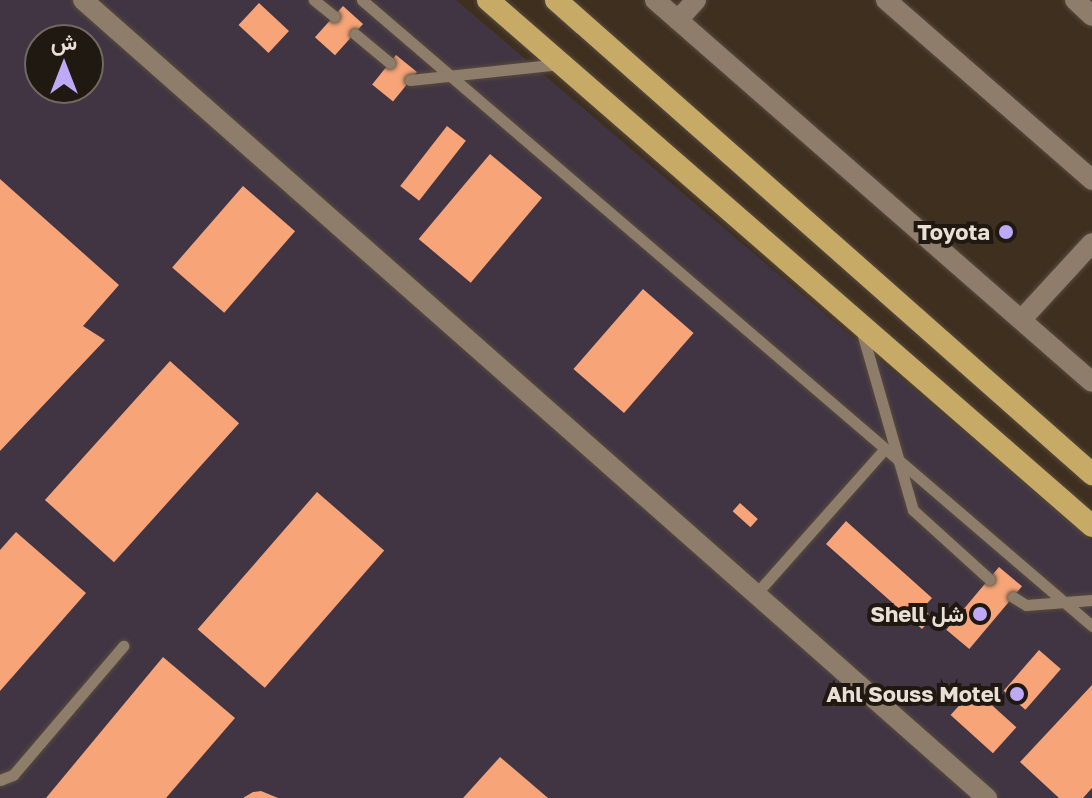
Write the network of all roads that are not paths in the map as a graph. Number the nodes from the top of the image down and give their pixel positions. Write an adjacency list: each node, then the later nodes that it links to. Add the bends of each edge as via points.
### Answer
1 (83, 0): 28 (street)
2 (314, 0): 10 (lane)
3 (362, 0): 16 (lane)
4 (488, 0): 15 (highway)
5 (556, 0): 25 (highway)
6 (655, 0): 12 (street)
7 (696, 0): 12 (street)
8 (886, 0): 18 (street)
9 (1075, 0): 11 (street)
10 (334, 16)
11 (1092, 16)
12 (678, 20): 20 (street)
13 (355, 34): 14 (lane)
14 (390, 63)
15 (560, 64): 16 (lane); 21 (highway)
16 (451, 79): 17 (lane); 23 (lane)
17 (410, 80)
18 (1092, 180)
19 (1092, 243): 20 (street)
20 (1022, 319): 22 (street)
21 (861, 329): 24 (lane); 26 (highway)
22 (1092, 382)
23 (883, 451): 24 (lane); 28 (lane)
24 (900, 465): 27 (lane, via 913,510); 31 (lane)
25 (1092, 474)
26 (1092, 526)
27 (989, 579)
28 (755, 595): 35 (street)
29 (1013, 597): 31 (lane, via 1026,605)
30 (1092, 600): 31 (lane)
31 (1067, 601): 32 (lane)
32 (1092, 626)
33 (123, 646): 34 (lane, via 13,775)
34 (0, 780)
35 (987, 798)

